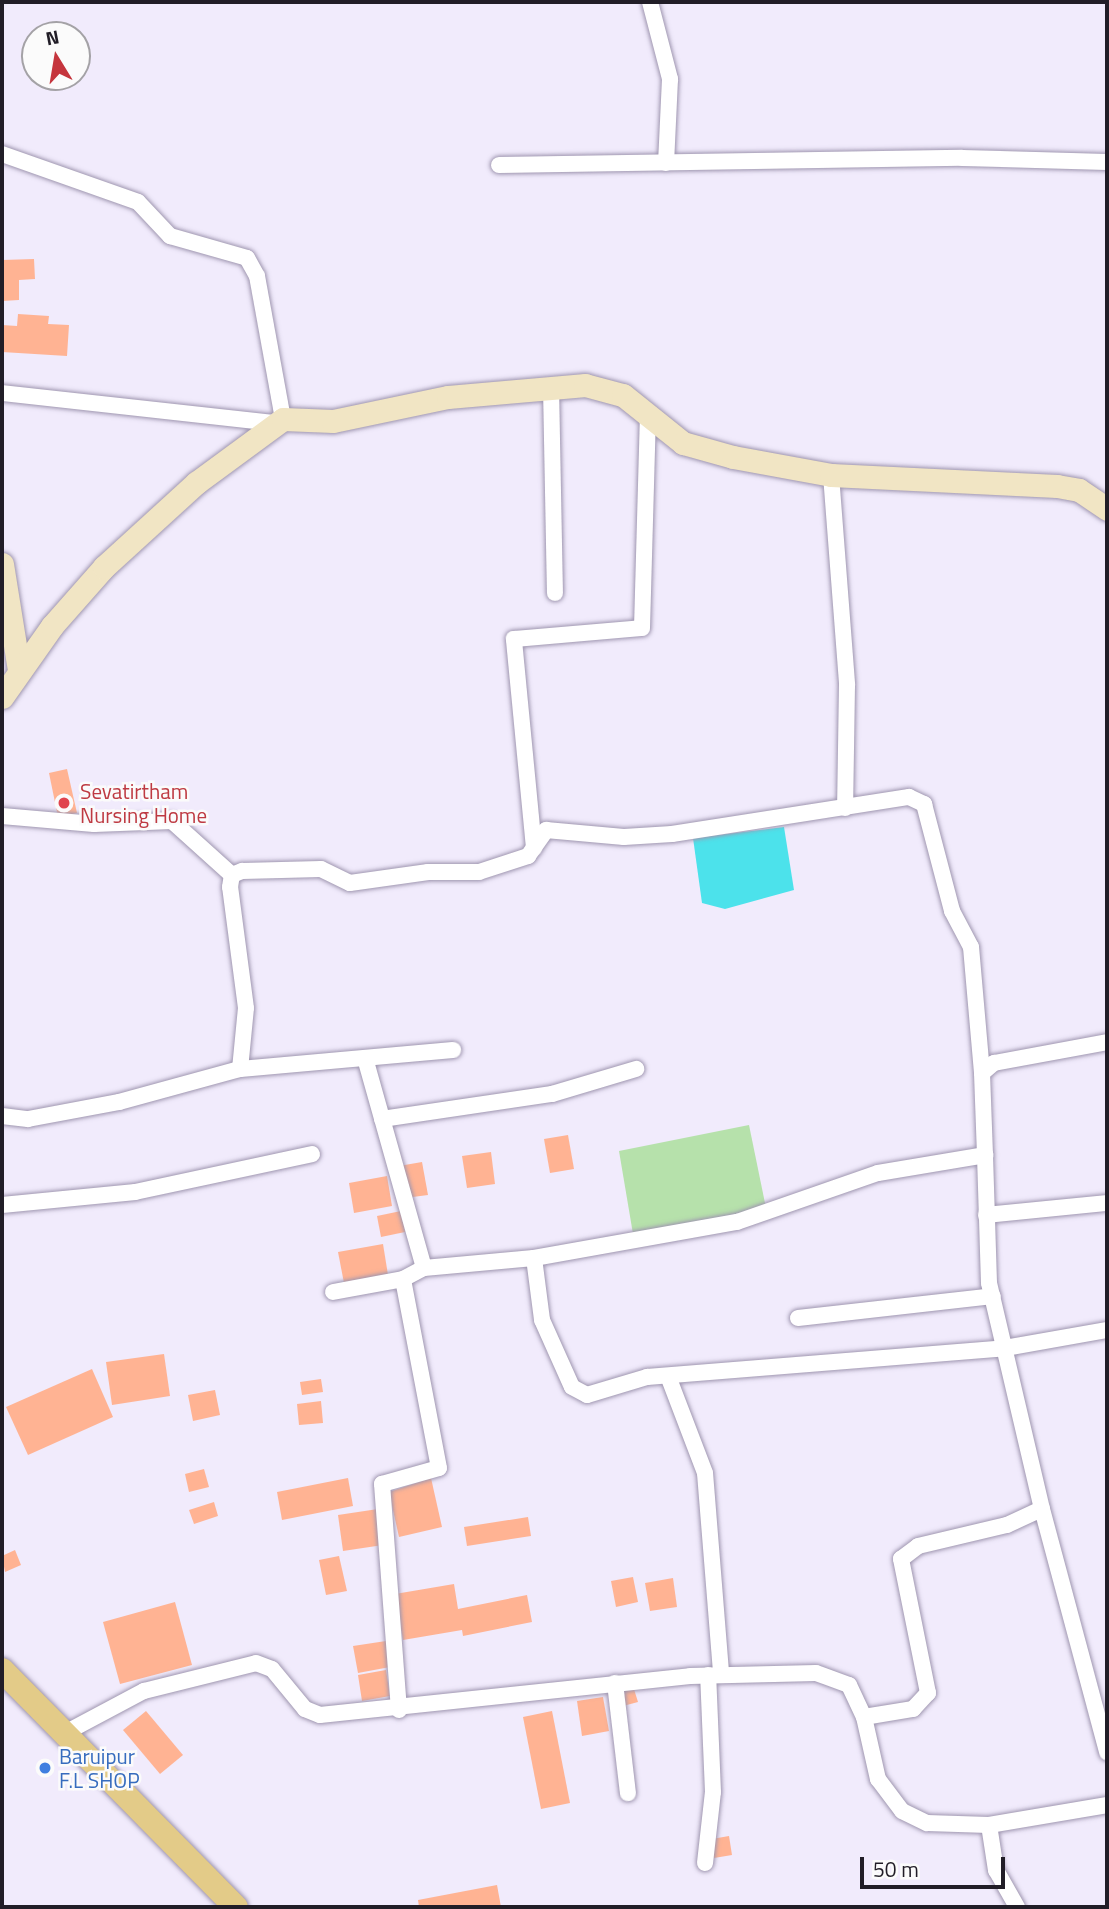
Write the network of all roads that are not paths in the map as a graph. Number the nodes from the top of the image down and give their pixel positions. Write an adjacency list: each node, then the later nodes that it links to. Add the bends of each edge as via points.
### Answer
1 (650, 2): 4 (street, via 670,79)
2 (2, 154): 9 (street, via 138,202 170,236 247,258 257,276)
3 (1107, 162): 4 (street, via 962,158)
4 (666, 163): 5 (street)
5 (499, 165)
6 (551, 387): 8 (main road, via 605,388); 9 (main road, via 448,397 333,421); 13 (street)
7 (2, 393): 9 (street)
8 (648, 416): 10 (main road, via 683,443); 18 (street, via 642,628 514,639)
9 (278, 421): 14 (main road, via 104,567)
10 (831, 475): 11 (main road, via 1035,483 1079,489); 16 (street, via 847,685)
11 (1104, 501)
12 (2, 564): 14 (main road)
13 (555, 593)
14 (19, 670): 15 (main road)
15 (2, 697)
16 (845, 808): 18 (street, via 652,835 554,829 541,834); 25 (street, via 909,797 924,804 953,911 971,947)
17 (2, 816): 19 (street, via 94,824 172,821)
18 (534, 850): 19 (street, via 479,872 428,872 350,883 321,869 261,868)
19 (232, 875): 23 (street, via 246,1008)
20 (1107, 1042): 25 (street, via 1016,1058)
21 (453, 1050): 22 (street)
22 (365, 1058): 23 (street); 27 (street)
23 (240, 1069): 26 (street, via 119,1102 28,1119)
24 (636, 1069): 27 (street, via 552,1094)
25 (982, 1073): 29 (street)
26 (2, 1116)
27 (382, 1119): 34 (street)
28 (312, 1154): 31 (street, via 135,1192)
29 (985, 1155): 32 (street); 33 (street, via 877,1173 737,1222)
30 (1107, 1203): 32 (street)
31 (2, 1205)
32 (986, 1215): 37 (street)
33 (534, 1258): 34 (street); 41 (street, via 542,1320 578,1394)
34 (424, 1268): 35 (street)
35 (403, 1279): 36 (street); 46 (street, via 439,1468 382,1485)
36 (333, 1292)
37 (993, 1296): 38 (street); 40 (street)
38 (799, 1318)
39 (1107, 1330): 40 (street)
40 (1005, 1348): 41 (street); 42 (street)
41 (668, 1376): 44 (street, via 705,1472)
42 (1042, 1509): 47 (street, via 1018,1522 918,1546 901,1559 928,1693 913,1709); 49 (street)
43 (2, 1670): 48 (main road)
44 (715, 1675): 45 (street); 47 (street, via 816,1673 835,1678 849,1685); 53 (street, via 713,1792)
45 (615, 1683): 46 (street); 50 (street)
46 (398, 1710): 48 (street, via 320,1715 296,1700 272,1668 256,1663 144,1691)
47 (864, 1717): 52 (street, via 878,1779 902,1811 927,1823)
48 (63, 1734): 54 (main road)
49 (1107, 1752)
50 (628, 1793)
51 (1107, 1805): 52 (street)
52 (989, 1825): 55 (street, via 996,1870)
53 (705, 1863)
54 (236, 1907)
55 (1017, 1907)

